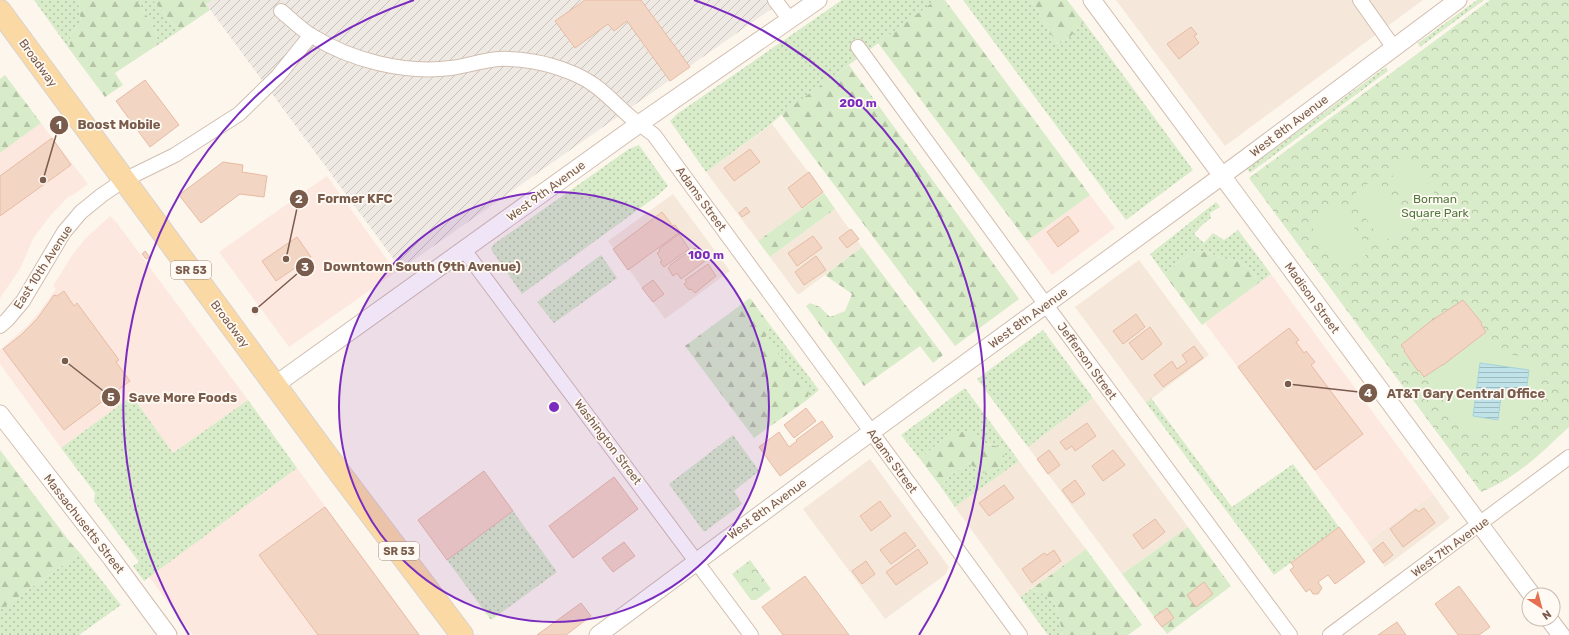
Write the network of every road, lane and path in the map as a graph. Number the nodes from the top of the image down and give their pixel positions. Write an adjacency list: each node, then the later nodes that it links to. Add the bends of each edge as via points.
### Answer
1 (775, 0): 8 (street)
2 (818, 0): 8 (street, West 9th Avenue)
3 (1092, 0): 13 (street, Madison Street)
4 (1360, 0): 11 (street)
5 (1458, 0): 11 (street, West 8th Avenue)
6 (0, 11): 14 (main road, Broadway / SR 53)
7 (281, 11): 9 (street, Adams Street)
8 (790, 20): 12 (street, West 9th Avenue)
9 (311, 35): 12 (street, Adams Street, via 357,57 417,69 451,68 499,59 547,65 593,83); 14 (street, East 10th Avenue, via 278,76 239,114 175,155)
10 (858, 47): 16 (street, Jefferson Street)
11 (1394, 48): 13 (street, West 8th Avenue)
12 (639, 124): 15 (street, West 9th Avenue); 20 (street, Adams Street, via 654,135)
13 (1222, 176): 16 (street, West 8th Avenue); 22 (street, Madison Street)
14 (124, 180): 17 (street, East 10th Avenue, via 82,212 64,232 23,301); 18 (main road, Broadway / SR 53)
15 (464, 250): 18 (street, West 9th Avenue); 23 (street, Washington Street)
16 (1046, 305): 20 (street, West 8th Avenue); 30 (street, Jefferson Street)
17 (0, 326)
18 (275, 385): 26 (main road, Broadway / SR 53)
19 (0, 414): 25 (street, Massachusetts Street)
20 (871, 432): 23 (street, West 8th Avenue); 29 (street, Adams Street)
21 (1569, 457): 22 (street, West 7th Avenue)
22 (1480, 525): 24 (street, Madison Street); 31 (street, West 7th Avenue)
23 (696, 561): 27 (street, West 8th Avenue); 28 (street, Washington Street)
24 (1526, 587)
25 (168, 635)
26 (462, 635)
27 (598, 635)
28 (751, 635)
29 (1020, 635)
30 (1290, 635)
31 (1330, 635)

